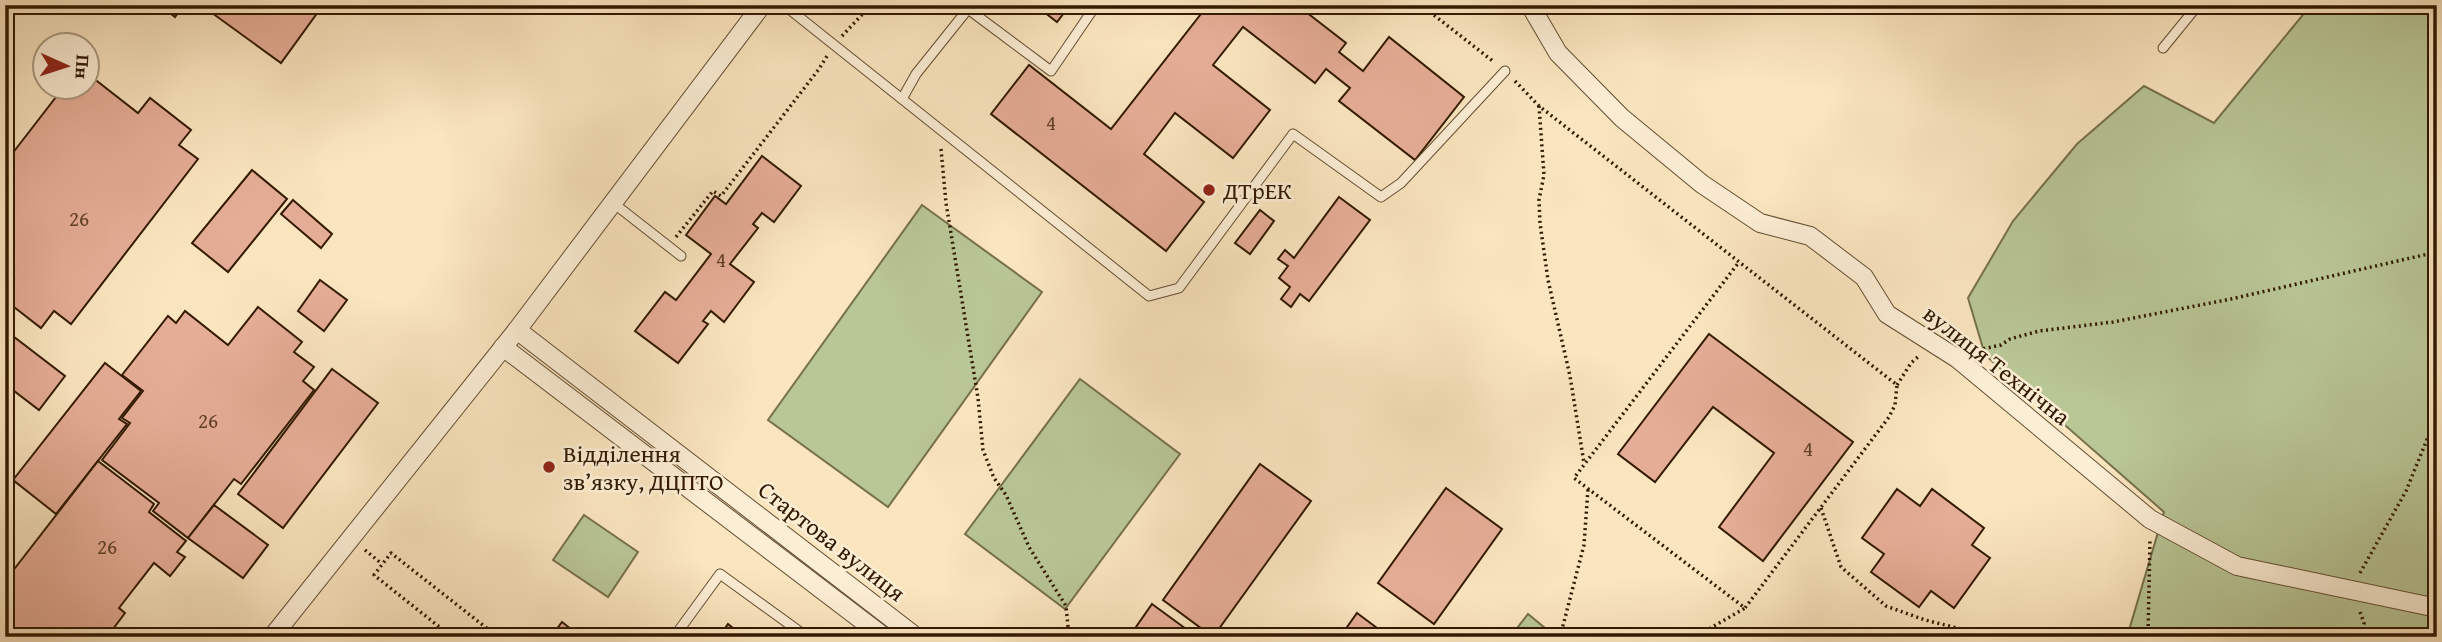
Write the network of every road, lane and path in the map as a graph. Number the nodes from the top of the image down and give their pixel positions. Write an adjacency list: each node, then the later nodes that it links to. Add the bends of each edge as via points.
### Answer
1 (762, 5): 14 (street)
2 (784, 5): 8 (lane)
3 (871, 5): 8 (path)
4 (1096, 5): 11 (lane, via 1051,71 968,9)
5 (1420, 5): 10 (path)
6 (1530, 5): 20 (street, вулиця Технічна, via 1558,53 1622,118 1702,184 1760,223 1810,236 1864,277 1887,314)
7 (2198, 5): 9 (lane)
8 (833, 45): 11 (lane); 15 (path, via 721,196 713,191)
9 (2162, 48)
10 (1505, 71): 12 (path); 13 (lane, via 1401,183 1381,197 1293,134 1179,288 1149,296)
11 (902, 99): 13 (lane)
12 (1539, 106): 18 (path); 25 (path, via 1544,176 1540,223)
13 (939, 129): 39 (path, via 983,450 1029,547 1066,606)
14 (612, 202): 15 (lane); 19 (street)
15 (669, 247): 17 (lane)
16 (2437, 252): 22 (path, via 2231,299 2039,331)
17 (681, 256)
18 (1739, 262): 23 (path); 25 (path)
19 (517, 330): 21 (street); 38 (street, Стартова вулиця)
20 (1934, 343): 22 (street, вулиця Технічна); 23 (path, via 1911,363)
21 (503, 347): 32 (street); 37 (street, Стартова вулиця)
22 (1958, 359): 28 (street, вулиця Технічна)
23 (1898, 385): 27 (path, via 1889,417)
24 (2437, 415): 29 (path, via 2406,491)
25 (1584, 465): 26 (path, via 1574,478)
26 (1588, 489): 30 (path); 40 (path, via 1584,545)
27 (1821, 508): 30 (path); 42 (path, via 1841,566 1886,606)
28 (2150, 519): 29 (street, вулиця Технічна, via 2237,566); 43 (path)
29 (2351, 590): 31 (street, вулиця Технічна)
30 (1745, 608): 41 (path)
31 (2437, 608)
32 (272, 637)
33 (452, 637): 34 (path, via 374,575 391,553)
34 (498, 637)
35 (674, 637): 36 (lane, via 720,574)
36 (807, 637)
37 (884, 637)
38 (916, 637)
39 (1069, 637)
40 (1560, 637)
41 (1695, 637)
42 (1980, 637)
43 (2148, 637)

